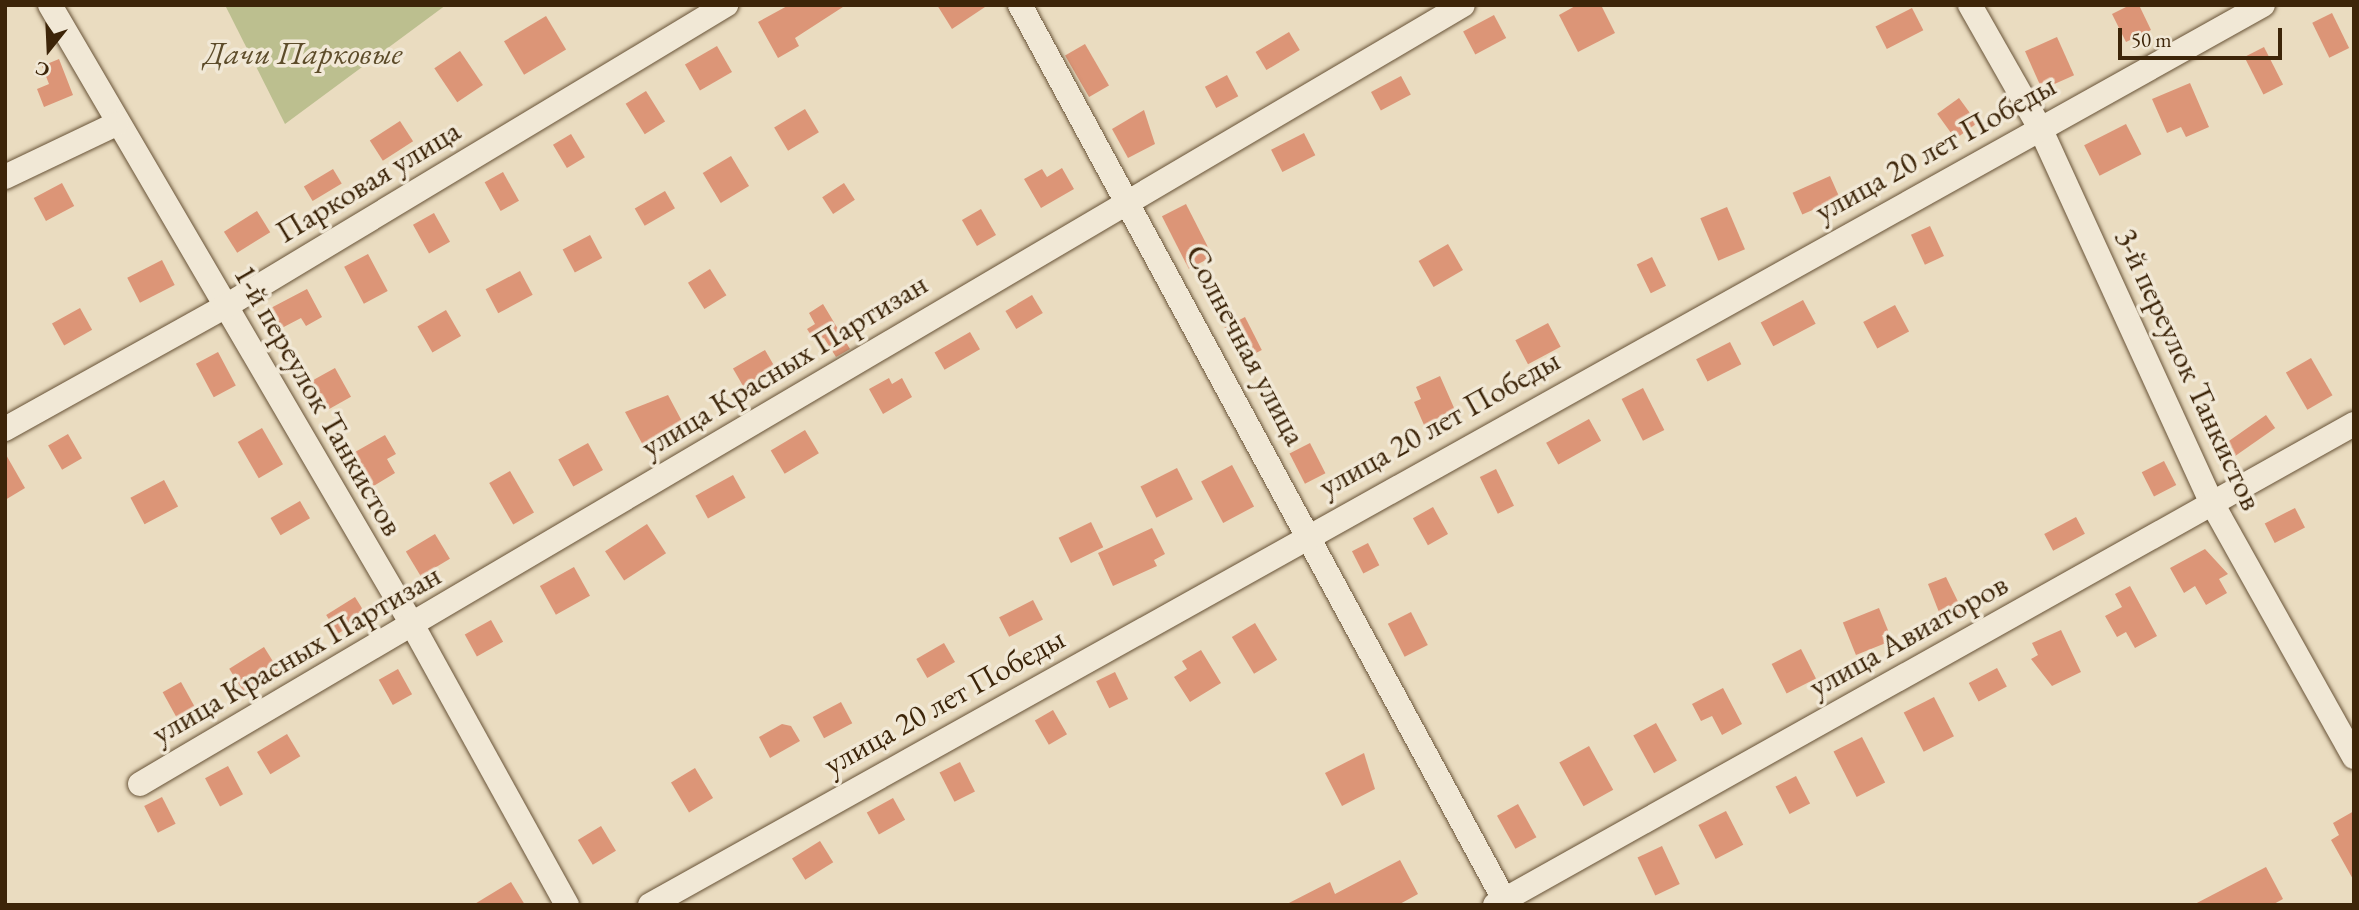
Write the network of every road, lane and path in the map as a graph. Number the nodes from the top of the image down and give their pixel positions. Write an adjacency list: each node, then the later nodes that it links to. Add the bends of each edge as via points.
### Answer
1 (50, 5): 7 (street, 1-й переулок Танкистов)
2 (726, 5): 11 (street, Парковая улица)
3 (1020, 5): 10 (street, Солнечная улица)
4 (1462, 5): 10 (street, улица Красных Партизан)
5 (1970, 5): 8 (street, 3-й переулок Танкистов)
6 (2263, 5): 8 (street, улица 20 лет Победы)
7 (116, 124): 9 (street); 11 (street, 1-й переулок Танкистов)
8 (2040, 128): 14 (street, 3-й переулок Танкистов); 15 (street, улица 20 лет Победы)
9 (5, 177)
10 (1129, 197): 15 (street, Солнечная улица); 16 (street, улица Красных Партизан)
11 (226, 306): 13 (street, Парковая улица); 16 (street, 1-й переулок Танкистов)
12 (2354, 424): 14 (street, улица Авиаторов)
13 (5, 429)
14 (2212, 503): 17 (street, 3-й переулок Танкистов); 19 (street, улица Авиаторов)
15 (1310, 533): 19 (street, Солнечная улица); 21 (street, улица 20 лет Победы)
16 (413, 626): 18 (street, улица Красных Партизан); 20 (street, 1-й переулок Танкистов)
17 (2354, 757)
18 (140, 784)
19 (1502, 903)
20 (566, 905)
21 (650, 905)

